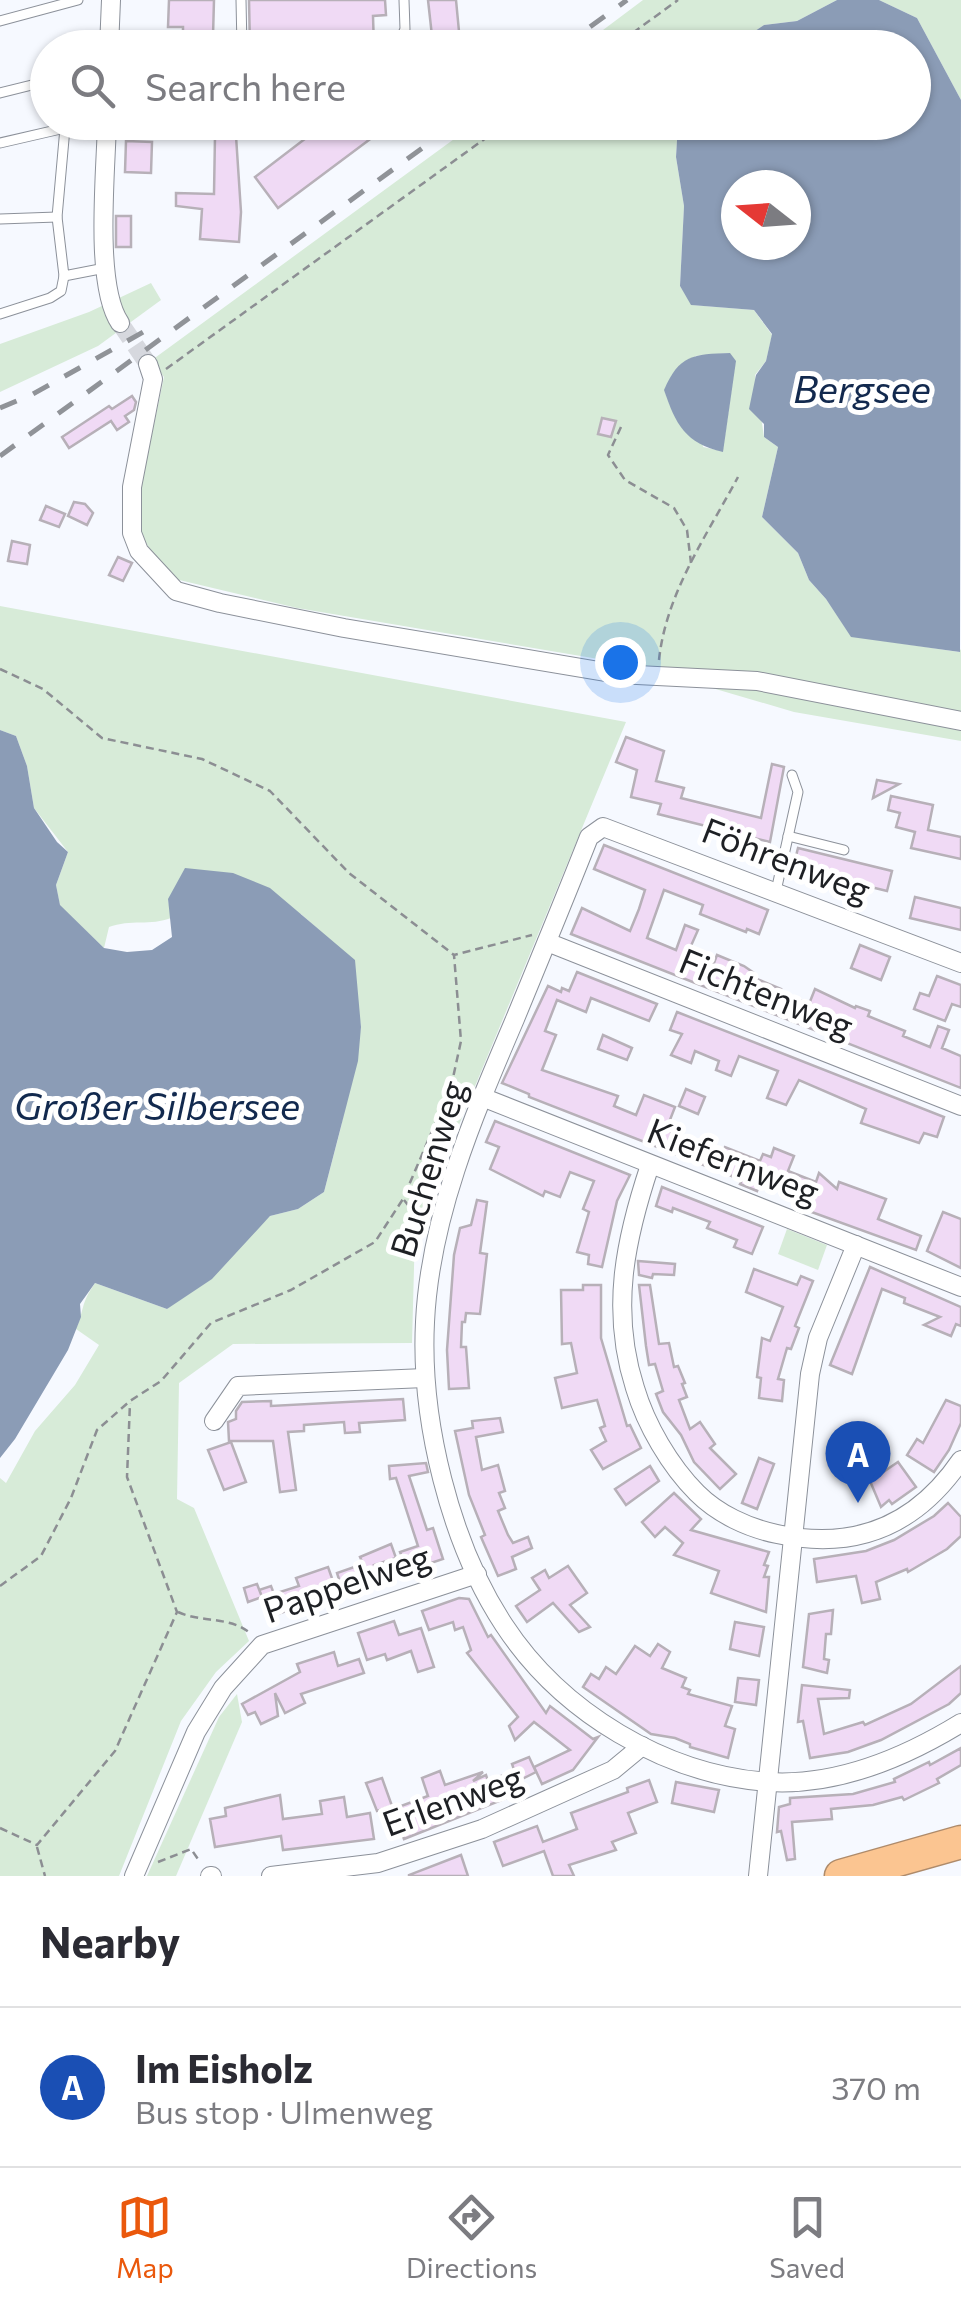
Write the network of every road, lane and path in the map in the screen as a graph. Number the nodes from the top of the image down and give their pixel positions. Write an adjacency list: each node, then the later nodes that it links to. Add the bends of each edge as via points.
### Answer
1 (78, 0): 6 (lane)
2 (111, 0): 7 (street)
3 (240, 0): 8 (lane)
4 (404, 0): 9 (lane)
5 (678, 0): 10 (path)
6 (0, 20)
7 (110, 30)
8 (241, 30)
9 (404, 30)
10 (637, 30)
11 (30, 85): 12 (lane)
12 (0, 93)
13 (30, 136): 17 (lane)
14 (64, 140): 18 (lane)
15 (107, 140): 20 (street)
16 (482, 140): 24 (path)
17 (0, 143)
18 (57, 217): 19 (lane); 21 (lane)
19 (0, 219)
20 (104, 268): 21 (lane); 23 (street, via 110,308)
21 (64, 276): 22 (lane, via 50,298)
22 (0, 314)
23 (120, 323)
24 (150, 371): 29 (street, via 132,487 132,533 139,552 176,591 344,628)
25 (620, 427): 27 (path, via 608,455 625,480 674,508 686,530)
26 (738, 477): 27 (path)
27 (691, 564): 29 (path, via 661,640)
28 (0, 669): 37 (path, via 43,688 102,738 202,759 270,791 349,873)
29 (657, 676): 30 (street, via 757,681)
30 (961, 721)
31 (792, 775): 32 (lane, via 798,792)
32 (788, 836): 34 (lane); 35 (lane)
33 (589, 837): 35 (street, Föhrenweg, via 603,827); 36 (street, Buchenweg)
34 (844, 850)
35 (776, 891): 38 (street, Föhrenweg)
36 (547, 942): 37 (path, via 530,935); 39 (street, Buchenweg); 40 (street, Fichtenweg)
37 (454, 955): 42 (path, via 461,1042 451,1087)
38 (961, 963)
39 (482, 1097): 41 (street, Kiefernweg); 43 (street, Buchenweg)
40 (961, 1106)
41 (650, 1165): 44 (street, Kiefernweg); 50 (street, via 624,1254 622,1302 635,1388 671,1460 698,1493 730,1517)
42 (403, 1199): 43 (path); 47 (path, via 375,1242 291,1290 211,1323 161,1380)
43 (437, 1237): 46 (street, Buchenweg, via 425,1322)
44 (856, 1246): 45 (street, Kiefernweg); 50 (street, via 810,1374)
45 (961, 1287)
46 (426, 1378): 48 (street, via 238,1386); 51 (street, Buchenweg, via 437,1454)
47 (130, 1401): 52 (path, via 97,1430 41,1556); 53 (path, via 128,1477)
48 (214, 1421)
49 (961, 1460): 50 (street, via 945,1483 865,1536)
50 (795, 1538): 57 (street)
51 (477, 1574): 54 (street, Pappelweg); 56 (street, Buchenweg, via 506,1628 539,1668 605,1725)
52 (0, 1586)
53 (177, 1612): 54 (path, via 239,1624); 60 (path, via 115,1751)
54 (262, 1645): 62 (street, Pappelweg, via 223,1688 196,1732)
55 (961, 1723): 57 (street, Buchenweg, via 906,1754 857,1771)
56 (642, 1746): 57 (street, Buchenweg, via 673,1761); 65 (street, Erlenweg, via 613,1770 466,1835 378,1863)
57 (770, 1782): 66 (street)
58 (0, 1828): 60 (path)
59 (961, 1842): 67 (highway)
60 (37, 1846): 63 (path)
61 (961, 1862): 68 (highway)
62 (138, 1869): 64 (path, via 191,1849)
63 (45, 1876)
64 (211, 1876)
65 (271, 1876)
66 (758, 1876)
67 (841, 1876)
68 (872, 1876)

